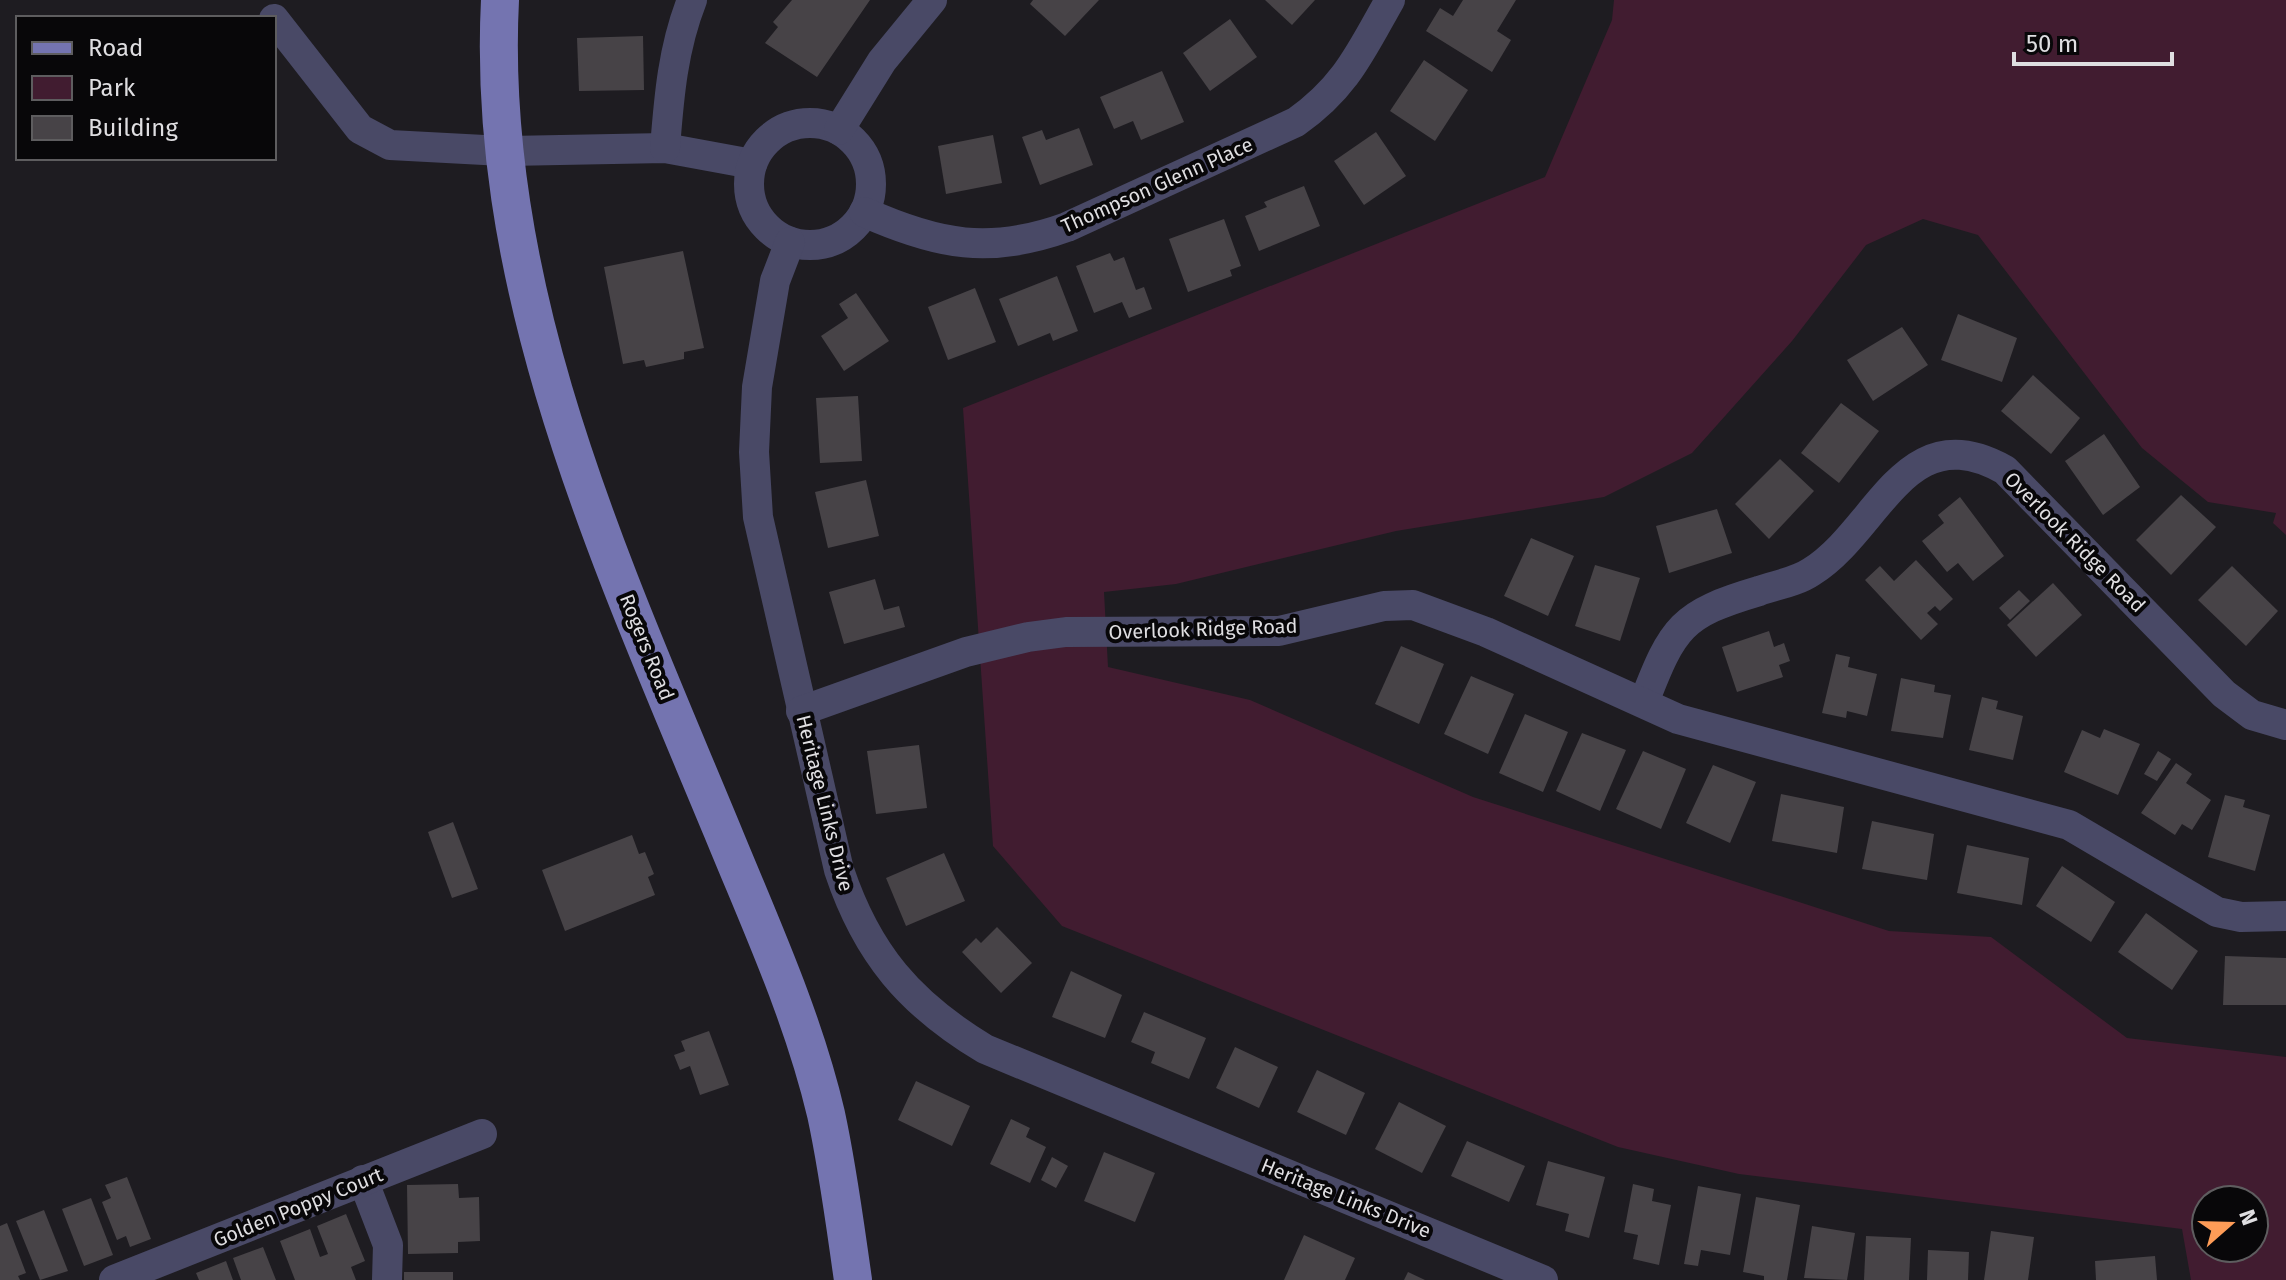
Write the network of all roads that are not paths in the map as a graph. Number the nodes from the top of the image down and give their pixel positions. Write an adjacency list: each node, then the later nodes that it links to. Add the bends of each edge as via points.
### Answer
1 (259, 0): 6 (street)
2 (500, 0): 10 (main road, Rogers Road)
3 (692, 0): 9 (street, via 679,33)
4 (932, 0): 8 (street, via 882,61)
5 (1390, 0): 12 (street, Thompson Glenn Place, via 1344,80 1296,122 1067,227 992,246 956,244)
6 (272, 16)
7 (276, 22): 10 (street, via 360,129 390,145)
8 (839, 130): 11 (street, via 823,124 788,126 760,148); 12 (street, via 854,141 868,166 870,194)
9 (665, 148): 10 (street); 11 (street)
10 (503, 151): 22 (main road, Rogers Road, via 541,343 569,445 784,981 825,1112)
11 (752, 164): 13 (street, via 751,201 760,219)
12 (864, 212): 13 (street, via 832,241)
13 (790, 242): 15 (street, Heritage Links Drive, via 775,281 757,387 754,452 758,517)
14 (1644, 702): 15 (street, Overlook Ridge Road, via 1435,610 1404,604 1291,630 1028,637 966,652); 16 (street, Overlook Ridge Road, via 1669,640 1698,613 1810,573 1912,469 1958,453 2005,470 2224,694 2252,715); 17 (street, Overlook Ridge Road, via 1703,727 2056,820 2217,912)
15 (801, 711): 23 (street, Heritage Links Drive, via 855,915 887,966 935,1017 985,1049)
16 (2286, 725)
17 (2286, 916)
18 (482, 1134): 19 (street, Golden Poppy Court)
19 (363, 1180): 20 (street, Golden Poppy Court); 21 (street, via 388,1245)
20 (114, 1280)
21 (387, 1280)
22 (853, 1280)
23 (1543, 1280)

